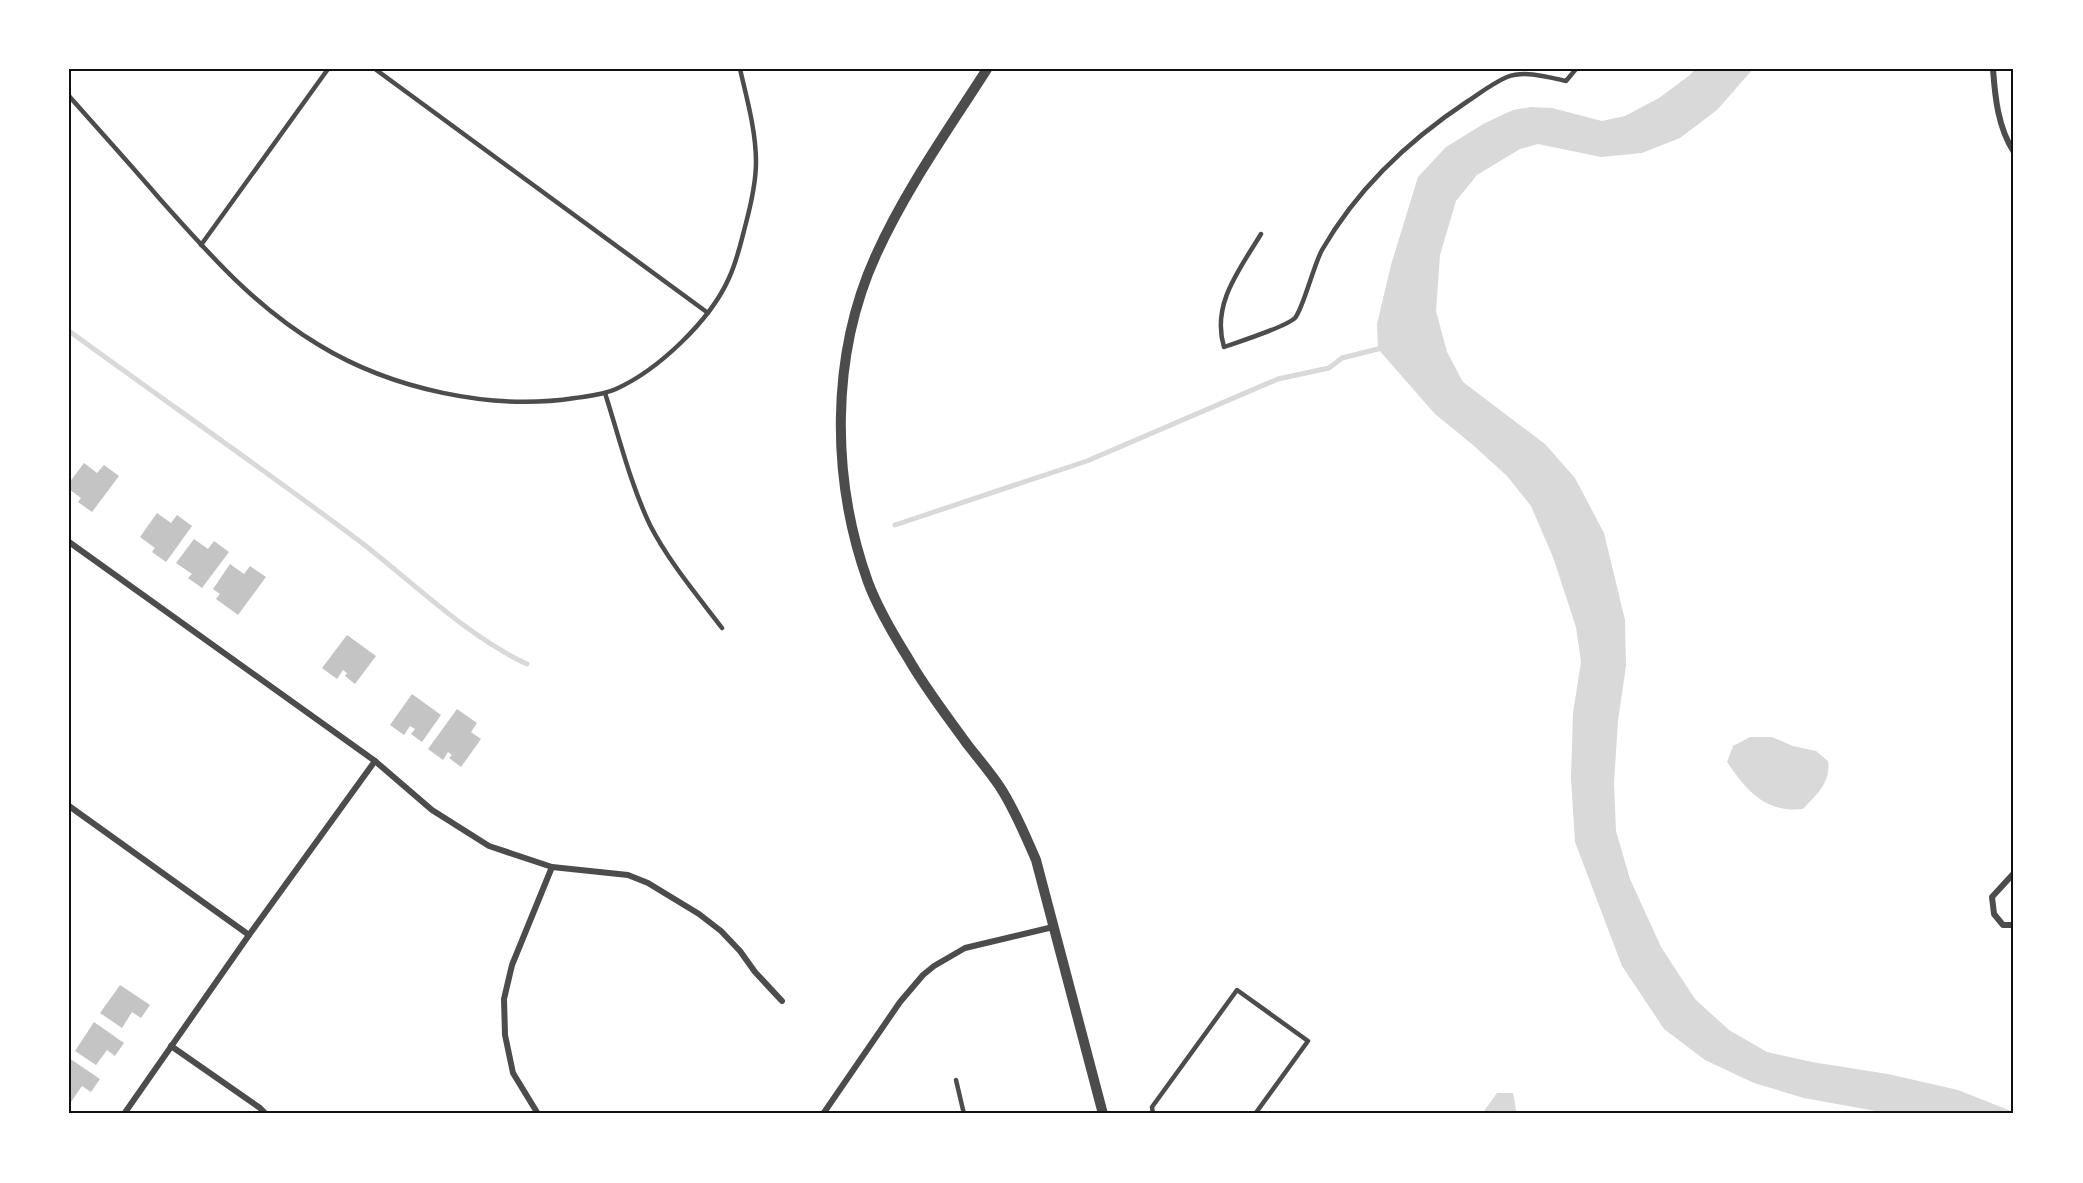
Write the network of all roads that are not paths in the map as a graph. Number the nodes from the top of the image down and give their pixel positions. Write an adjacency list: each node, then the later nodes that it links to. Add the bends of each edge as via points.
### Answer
1 (328, 69): 10 (lane)
2 (375, 69): 11 (lane)
3 (740, 69): 11 (lane, via 756,162 738,254 729,279)
4 (987, 69): 20 (street, via 887,231 864,285 846,352 842,384 844,475 849,518 869,585 909,660 1000,786 1021,825 1036,860)
5 (1575, 69): 9 (lane, via 1566,81 1523,74 1508,77 1440,120 1404,149 1351,205 1320,253 1296,317 1224,347 1220,336 1225,295)
6 (1993, 69): 8 (street, via 2000,118)
7 (69, 96): 10 (lane)
8 (2014, 152)
9 (1261, 234)
10 (201, 245): 12 (lane, via 237,284 276,317 321,346 368,369 465,398 511,403 550,402)
11 (708, 313): 12 (lane, via 664,356 638,376)
12 (605, 393): 14 (lane, via 635,490 651,526)
13 (69, 542): 15 (street)
14 (722, 628)
15 (375, 761): 17 (street, via 432,810 489,846); 21 (street)
16 (69, 806): 21 (street)
17 (552, 867): 22 (street, via 628,875 648,883 721,931); 27 (street, via 512,965 504,999 505,1035 513,1072)
18 (2014, 873): 19 (street, via 1992,897 1994,914 2004,925)
19 (2014, 925)
20 (1053, 927): 28 (street, via 965,948 934,966 900,1002); 30 (street)
21 (249, 935): 23 (street)
22 (782, 1001)
23 (171, 1046): 25 (street); 26 (street)
24 (956, 1080): 29 (lane)
25 (124, 1114)
26 (266, 1114)
27 (538, 1114)
28 (823, 1114)
29 (964, 1114)
30 (1103, 1114)
31 (1153, 1114): 32 (lane, via 1152,1107 1237,990 1308,1041)
32 (1255, 1114)

